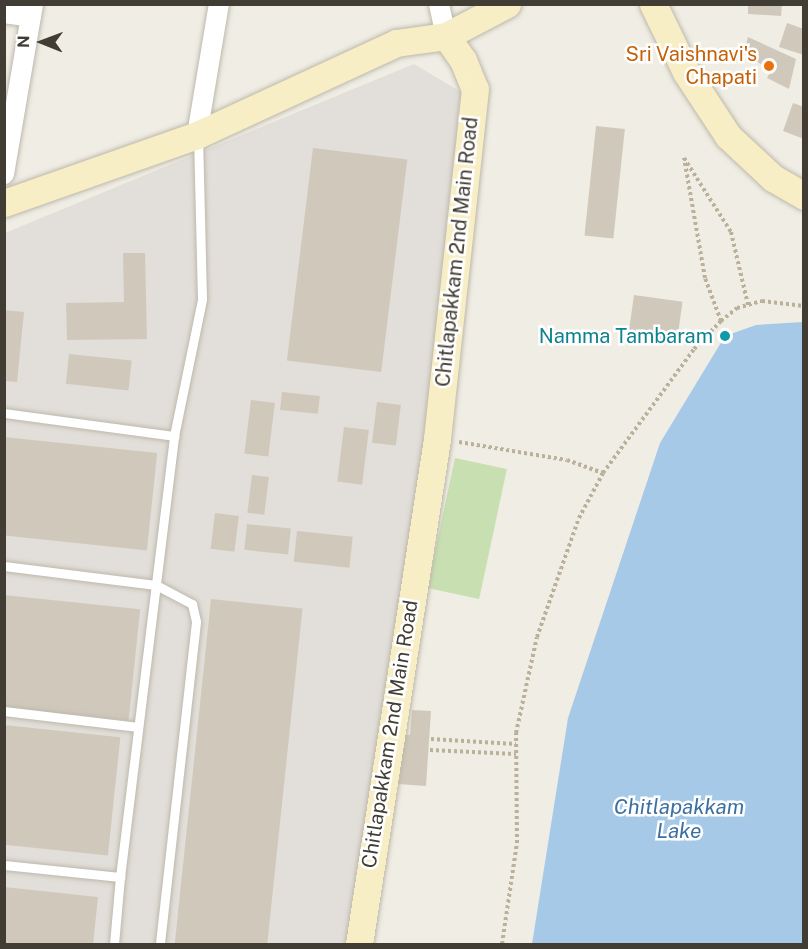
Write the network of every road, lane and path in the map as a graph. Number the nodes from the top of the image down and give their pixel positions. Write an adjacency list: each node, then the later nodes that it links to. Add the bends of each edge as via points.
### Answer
1 (219, 4): 8 (street)
2 (439, 4): 7 (street)
3 (507, 4): 7 (street)
4 (652, 5): 11 (street, via 686,72 728,136 773,178)
5 (32, 11): 6 (street); 9 (street)
6 (4, 13)
7 (446, 36): 8 (street, via 396,43 345,63); 18 (street, Chitlapakkam 2nd Main Road, via 475,89)
8 (197, 135): 12 (street); 17 (lane, via 202,299)
9 (7, 149): 10 (street)
10 (4, 174)
11 (804, 196)
12 (4, 203)
13 (748, 305): 14 (path); 15 (path); 15 (path, via 731,232 684,158 705,278)
14 (804, 306)
15 (721, 321): 19 (path, via 694,349)
16 (4, 413): 17 (lane)
17 (174, 436): 21 (lane)
18 (437, 439): 19 (path, via 567,460); 32 (street, Chitlapakkam 2nd Main Road)
19 (603, 473): 25 (path, via 579,518 537,637)
20 (4, 566): 21 (lane)
21 (156, 585): 23 (lane); 31 (lane, via 186,596 196,622)
22 (4, 711): 23 (lane)
23 (138, 727): 29 (lane)
24 (431, 739): 25 (path)
25 (516, 744): 27 (path)
26 (430, 750): 27 (path)
27 (517, 754): 33 (path, via 517,843)
28 (4, 865): 29 (lane)
29 (120, 877): 30 (lane)
30 (114, 945)
31 (160, 945)
32 (359, 945)
33 (502, 945)

